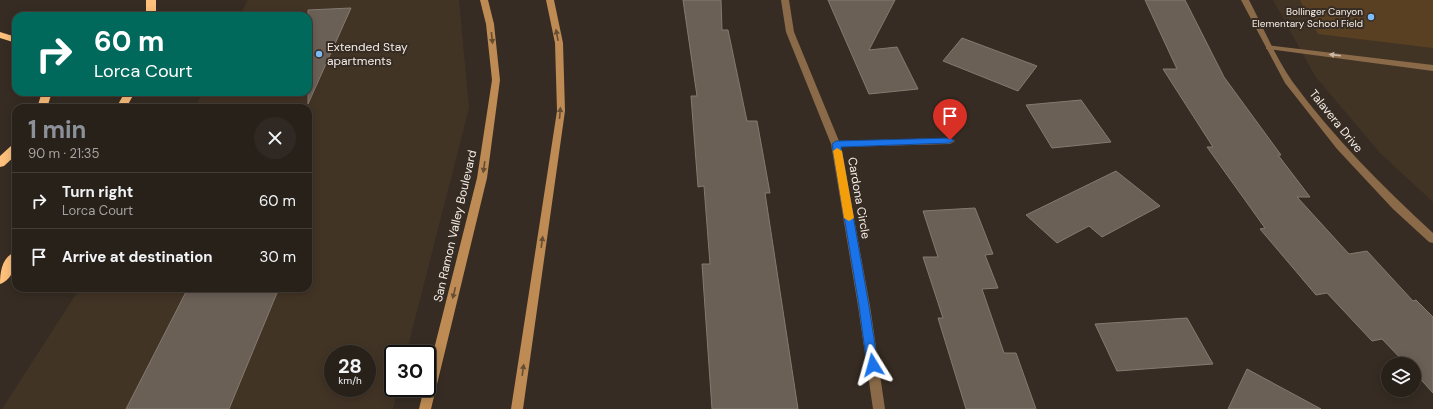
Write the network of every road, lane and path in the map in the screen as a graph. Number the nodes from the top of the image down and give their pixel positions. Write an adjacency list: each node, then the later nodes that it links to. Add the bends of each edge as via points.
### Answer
1 (151, 0): 6 (highway)
2 (484, 0): 18 (main road, San Ramon Valley Boulevard, one-way to 18, via 490,24 496,80 482,178)
3 (550, 0): 19 (main road, one-way to 3, via 560,111 559,43)
4 (785, 0): 12 (street, Cardona Circle, via 790,32)
5 (1245, 0): 9 (street, Talavera Drive)
6 (151, 12)
7 (0, 36): 8 (highway)
8 (12, 39)
9 (1269, 47): 10 (street, one-way to 9); 15 (street, Talavera Drive, via 1288,81 1340,147)
10 (1433, 68)
11 (950, 140): 12 (street)
12 (836, 144): 20 (street, Cardona Circle)
13 (12, 152): 14 (highway)
14 (0, 163)
15 (1433, 239)
16 (12, 262): 17 (highway)
17 (0, 279)
18 (425, 409)
19 (518, 409)
20 (879, 409)

